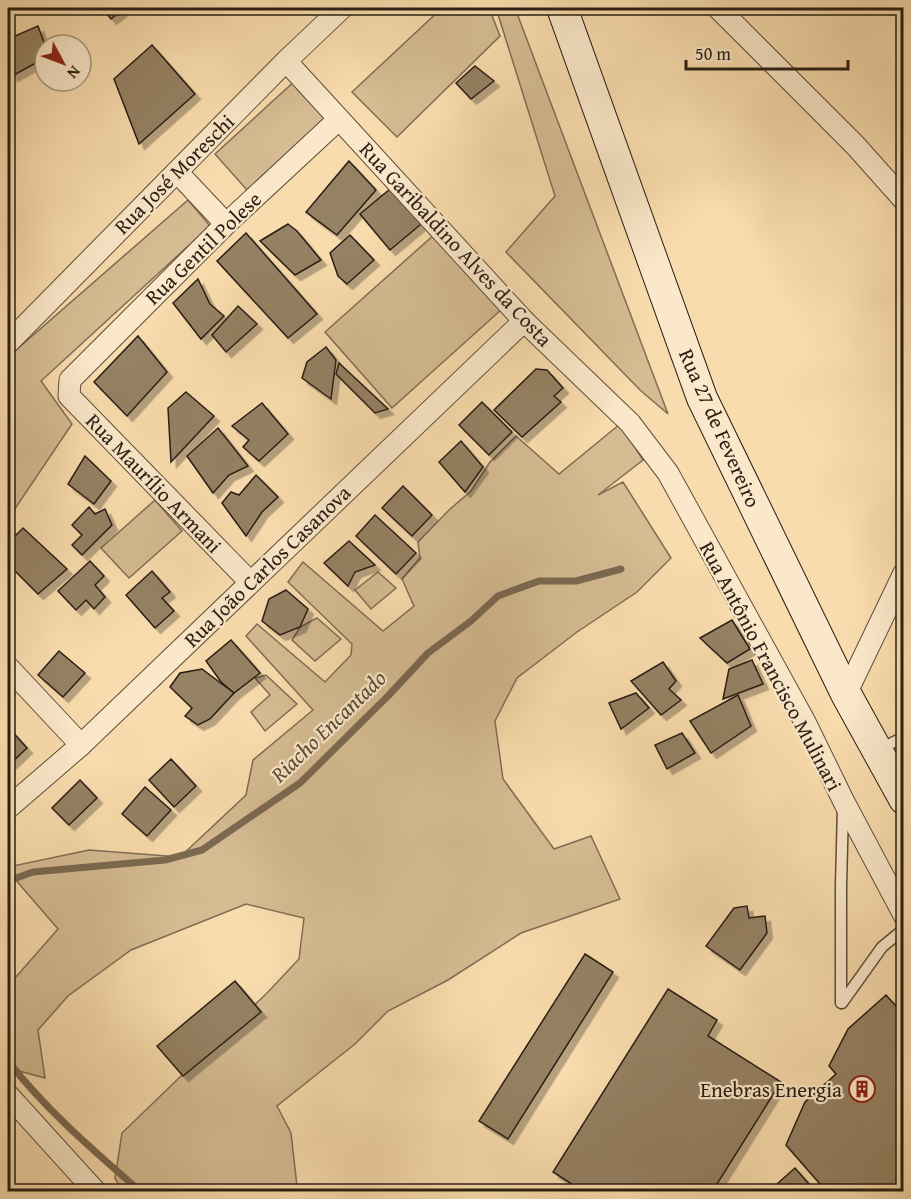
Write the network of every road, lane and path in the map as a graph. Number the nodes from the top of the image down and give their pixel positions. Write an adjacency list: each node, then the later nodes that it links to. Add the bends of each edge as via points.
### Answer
1 (342, 8): 4 (street, Rua José Moreschi)
2 (562, 8): 16 (main road, Rua 27 de Fevereiro, via 702,398)
3 (718, 8): 7 (street)
4 (286, 61): 5 (street, Rua Garibaldino Alves da Costa); 6 (street, Rua José Moreschi)
5 (339, 119): 8 (street, Rua Gentil Polese); 9 (street, Rua Garibaldino Alves da Costa)
6 (177, 171): 8 (street); 10 (street, Rua José Moreschi)
7 (903, 200)
8 (226, 224): 11 (street, Rua Gentil Polese)
9 (524, 321): 12 (street, Rua Garibaldino Alves da Costa); 14 (street, Rua João Carlos Casanova)
10 (8, 343)
11 (70, 380): 14 (street, Rua Maurílio Armani, via 69,396)
12 (630, 423): 20 (street, Rua Antônio Francisco Mulinari, via 668,473 805,722)
13 (903, 573): 16 (street)
14 (250, 582): 17 (street, Rua João Carlos Casanova)
15 (8, 667): 17 (street)
16 (846, 694): 18 (main road, Rua 27 de Fevereiro)
17 (81, 745): 21 (street, Rua João Carlos Casanova)
18 (894, 750): 19 (main road, Rua 27 de Fevereiro)
19 (903, 799)
20 (844, 802): 22 (street, Rua Antônio Francisco Mulinari); 23 (lane, via 841,1004 882,947)
21 (8, 808)
22 (903, 915)
23 (903, 929)
24 (8, 1095): 25 (street)
25 (96, 1191)

